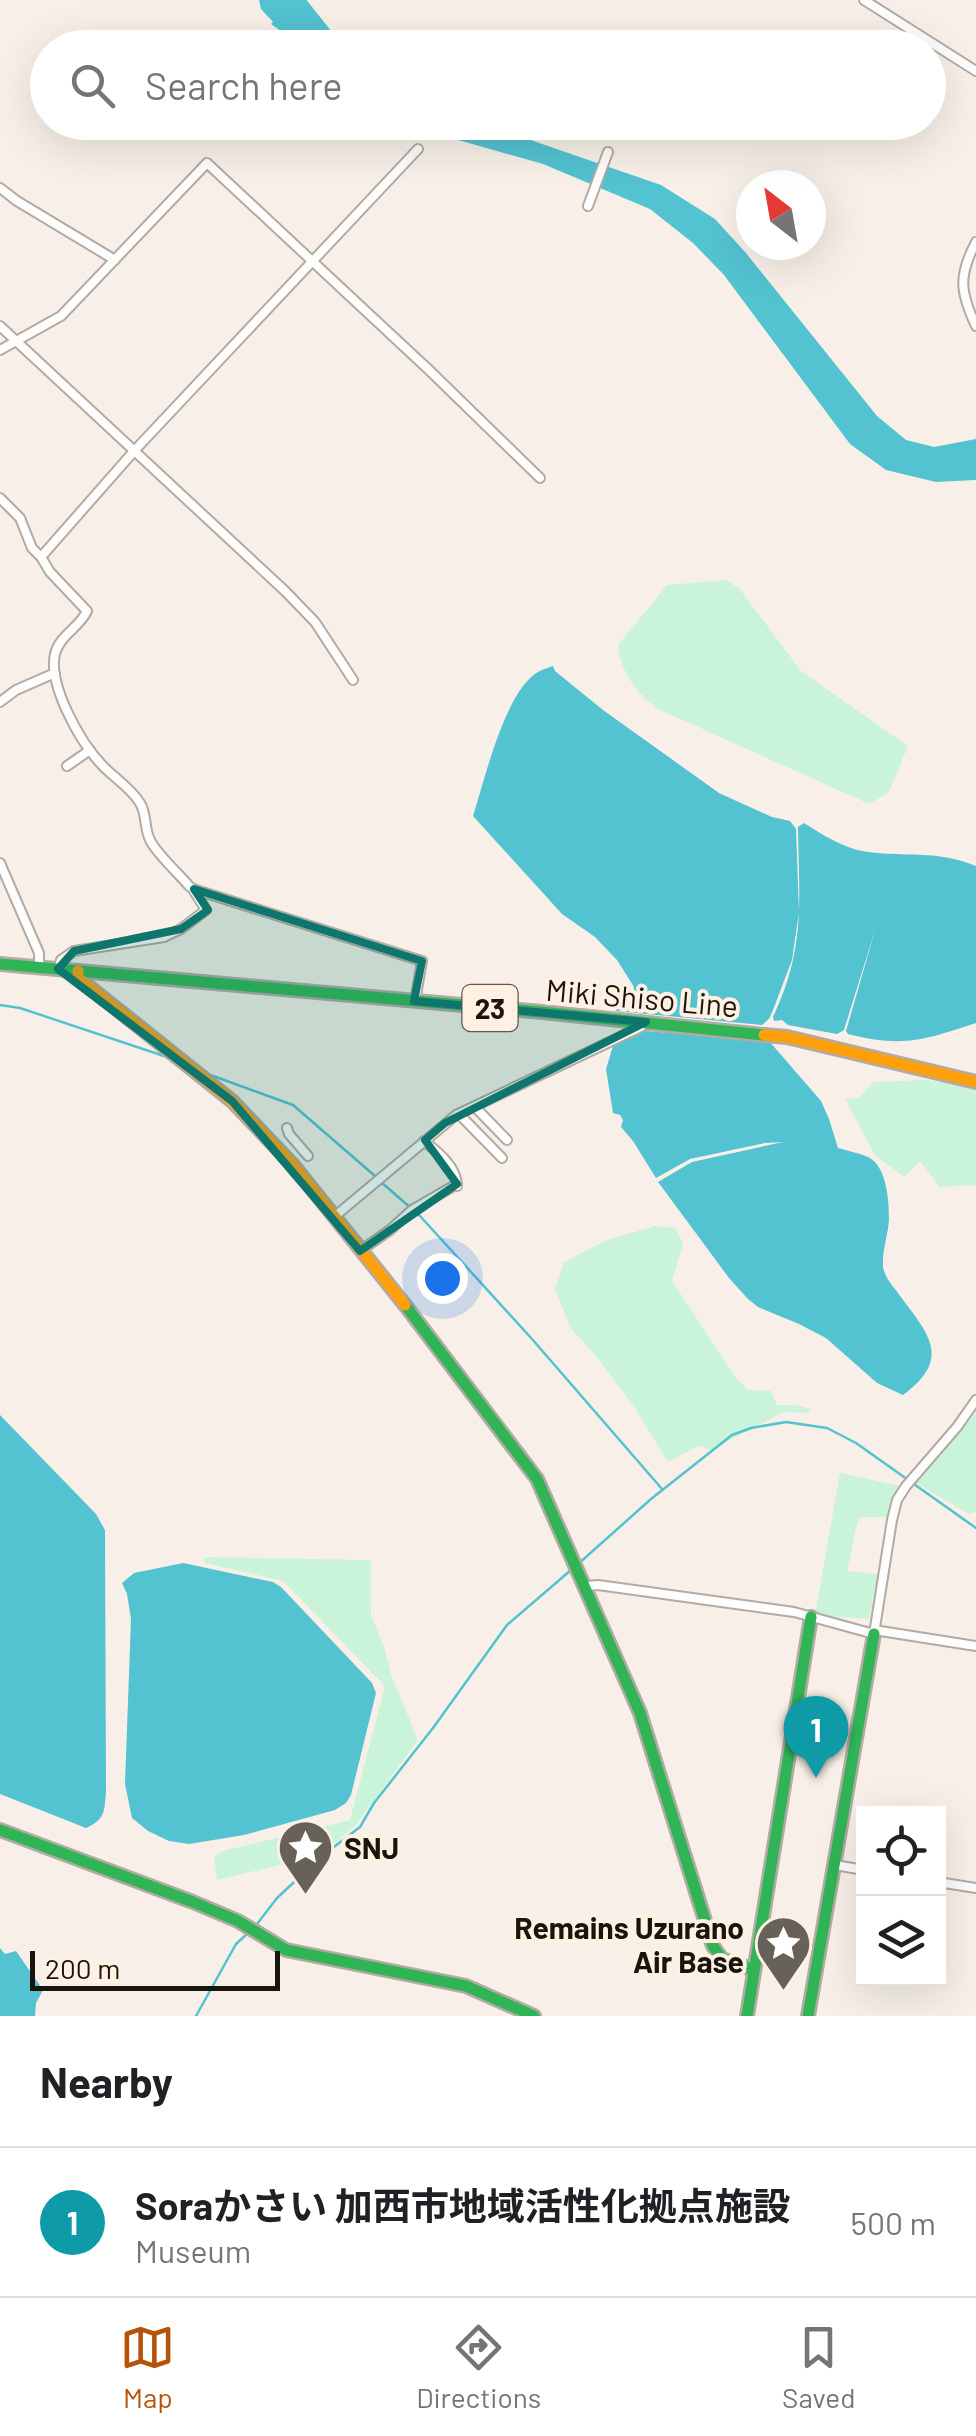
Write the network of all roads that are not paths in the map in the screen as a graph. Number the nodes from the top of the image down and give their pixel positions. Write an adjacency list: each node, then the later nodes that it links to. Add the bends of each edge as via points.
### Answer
1 (864, 0): 2 (street)
2 (912, 30)
3 (946, 51): 4 (street)
4 (976, 70)
5 (418, 149): 11 (street)
6 (608, 152): 8 (street)
7 (0, 188): 10 (street)
8 (589, 202)
9 (976, 242): 13 (street, via 963,283)
10 (115, 260): 11 (street, via 207,164); 14 (street, via 61,316)
11 (312, 264): 16 (street); 17 (street)
12 (0, 326): 14 (street)
13 (976, 326)
14 (16, 341): 15 (street); 16 (street)
15 (0, 350)
16 (134, 450): 19 (street); 21 (street, via 315,622)
17 (540, 478)
18 (0, 498): 19 (street, via 20,518)
19 (41, 557): 20 (street, via 87,611 57,648)
20 (54, 672): 22 (street); 23 (street)
21 (352, 680)
22 (0, 702)
23 (90, 750): 24 (street); 26 (street, via 140,803 150,840)
24 (67, 766)
25 (0, 863): 28 (street, via 39,952)
26 (194, 889): 29 (street, via 206,910 181,928 164,937 74,951); 31 (street, via 422,961)
27 (0, 964): 28 (street, Miki Shiso Line / 23)
28 (39, 967): 29 (street, Miki Shiso Line / 23)
29 (58, 970): 30 (street, Miki Shiso Line / 23)
30 (78, 971): 31 (street, Miki Shiso Line / 23); 38 (street, via 78,978 232,1101)
31 (415, 1001): 32 (street, Miki Shiso Line / 23)
32 (646, 1022): 33 (street, Miki Shiso Line / 23, via 787,1037); 34 (street)
33 (976, 1082)
34 (475, 1107): 35 (street); 36 (street)
35 (459, 1114): 37 (street); 39 (street)
36 (506, 1140)
37 (424, 1141): 41 (street); 42 (street, via 450,1165 457,1187 412,1210)
38 (274, 1146): 40 (street); 40 (street, via 288,1131 311,1154)
39 (502, 1158)
40 (293, 1166): 41 (street)
41 (334, 1217): 42 (street)
42 (360, 1251): 44 (street, via 537,1479)
43 (976, 1400): 46 (street, via 897,1500)
44 (586, 1586): 45 (street); 53 (street, via 640,1713 713,1946 722,1959)
45 (811, 1617): 46 (street); 53 (street)
46 (874, 1632): 47 (street); 49 (street)
47 (976, 1646)
48 (0, 1830): 54 (street, via 193,1902 286,1950 466,1986)
49 (835, 1865): 50 (street); 56 (street)
50 (856, 1869)
51 (946, 1883): 52 (street)
52 (976, 1888)
53 (754, 1970): 55 (street)
54 (534, 2016)
55 (747, 2016)
56 (808, 2016)

